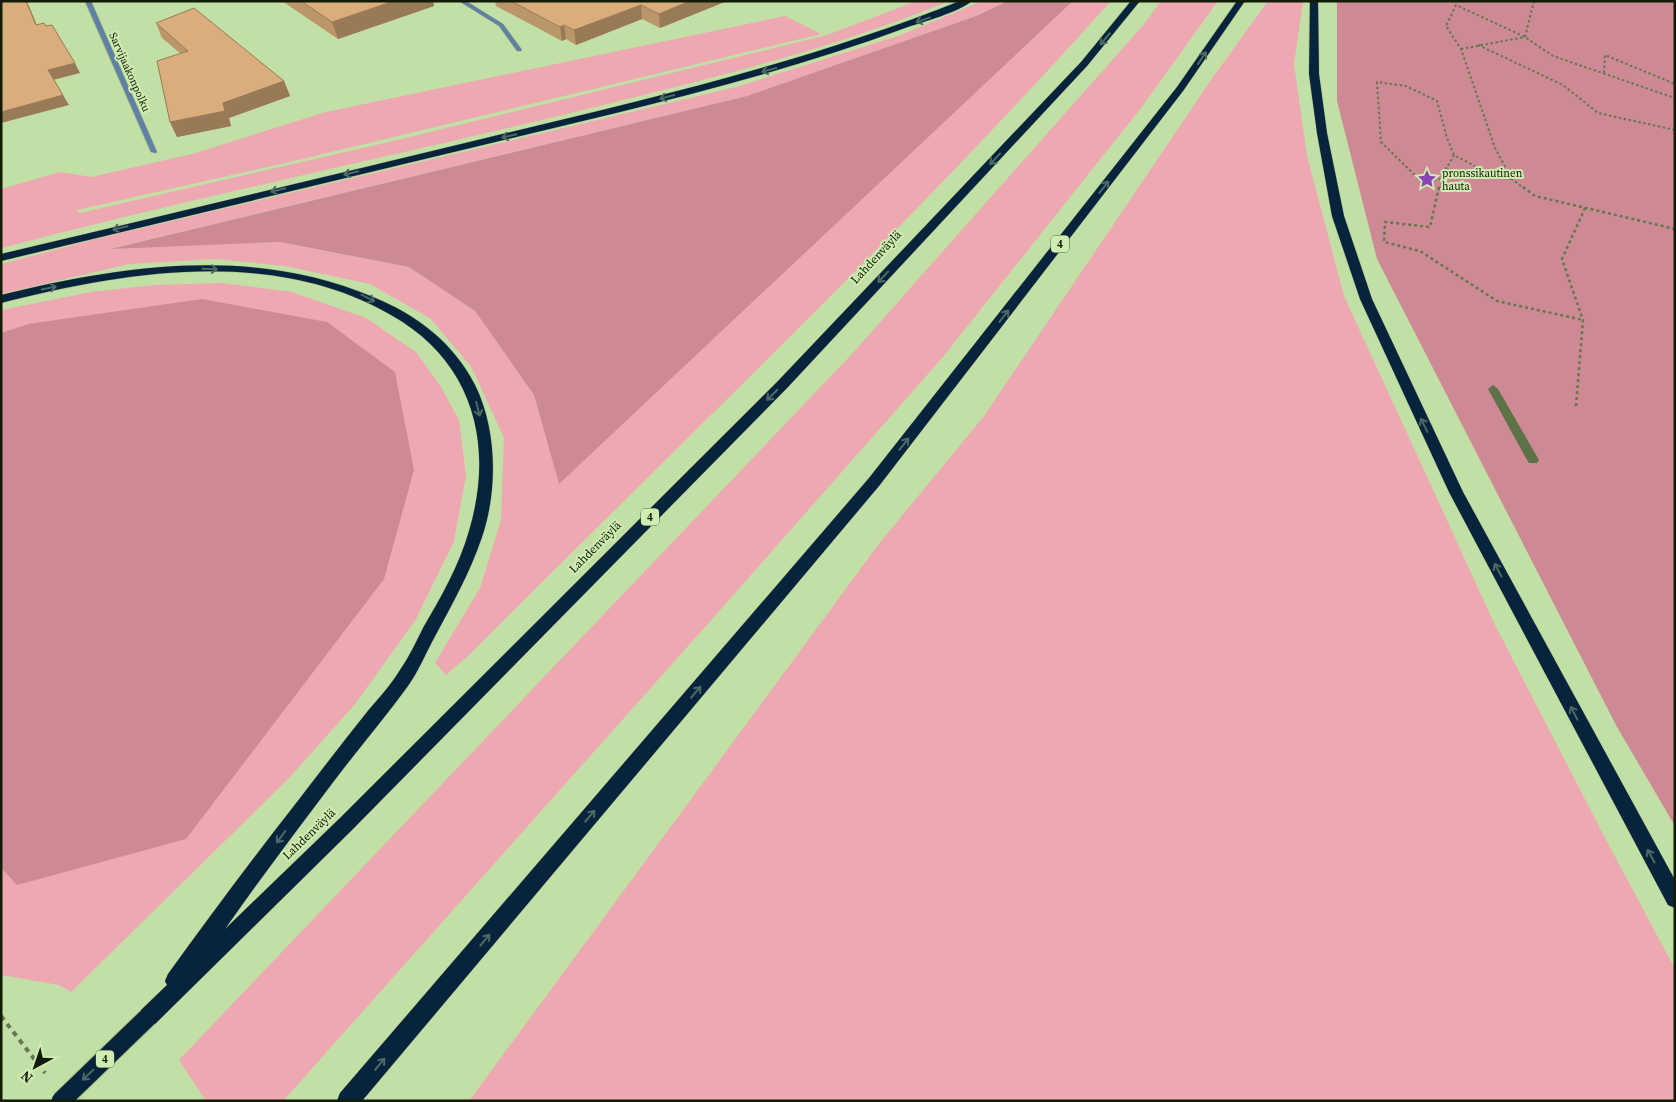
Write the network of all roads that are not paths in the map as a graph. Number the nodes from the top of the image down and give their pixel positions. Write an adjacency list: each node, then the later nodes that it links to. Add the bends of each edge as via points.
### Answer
1 (88, 1): 8 (street, Sarvijaakonpolku)
2 (462, 1): 7 (street, via 501,25)
3 (968, 1): 9 (highway, one-way to 9, via 863,41 714,85)
4 (1136, 1): 12 (highway, Lahdenväylä / 4, one-way to 12, via 1084,64 782,384 346,824)
5 (1240, 1): 14 (highway, 4, one-way to 5, via 874,482 1180,89)
6 (1314, 1): 11 (highway, one-way to 6, via 1456,492 1366,299 1338,216 1322,133 1314,74)
7 (519, 50)
8 (154, 152)
9 (1, 258)
10 (1, 300): 12 (highway, one-way to 12, via 83,281 190,269 256,270 322,281 362,294 406,317 435,339 474,394 484,433 486,477 476,534 452,592 404,678 310,798)
11 (1675, 899)
12 (148, 1017): 13 (highway, Lahdenväylä / 4, one-way to 13, bridge)
13 (61, 1101)
14 (348, 1101)

